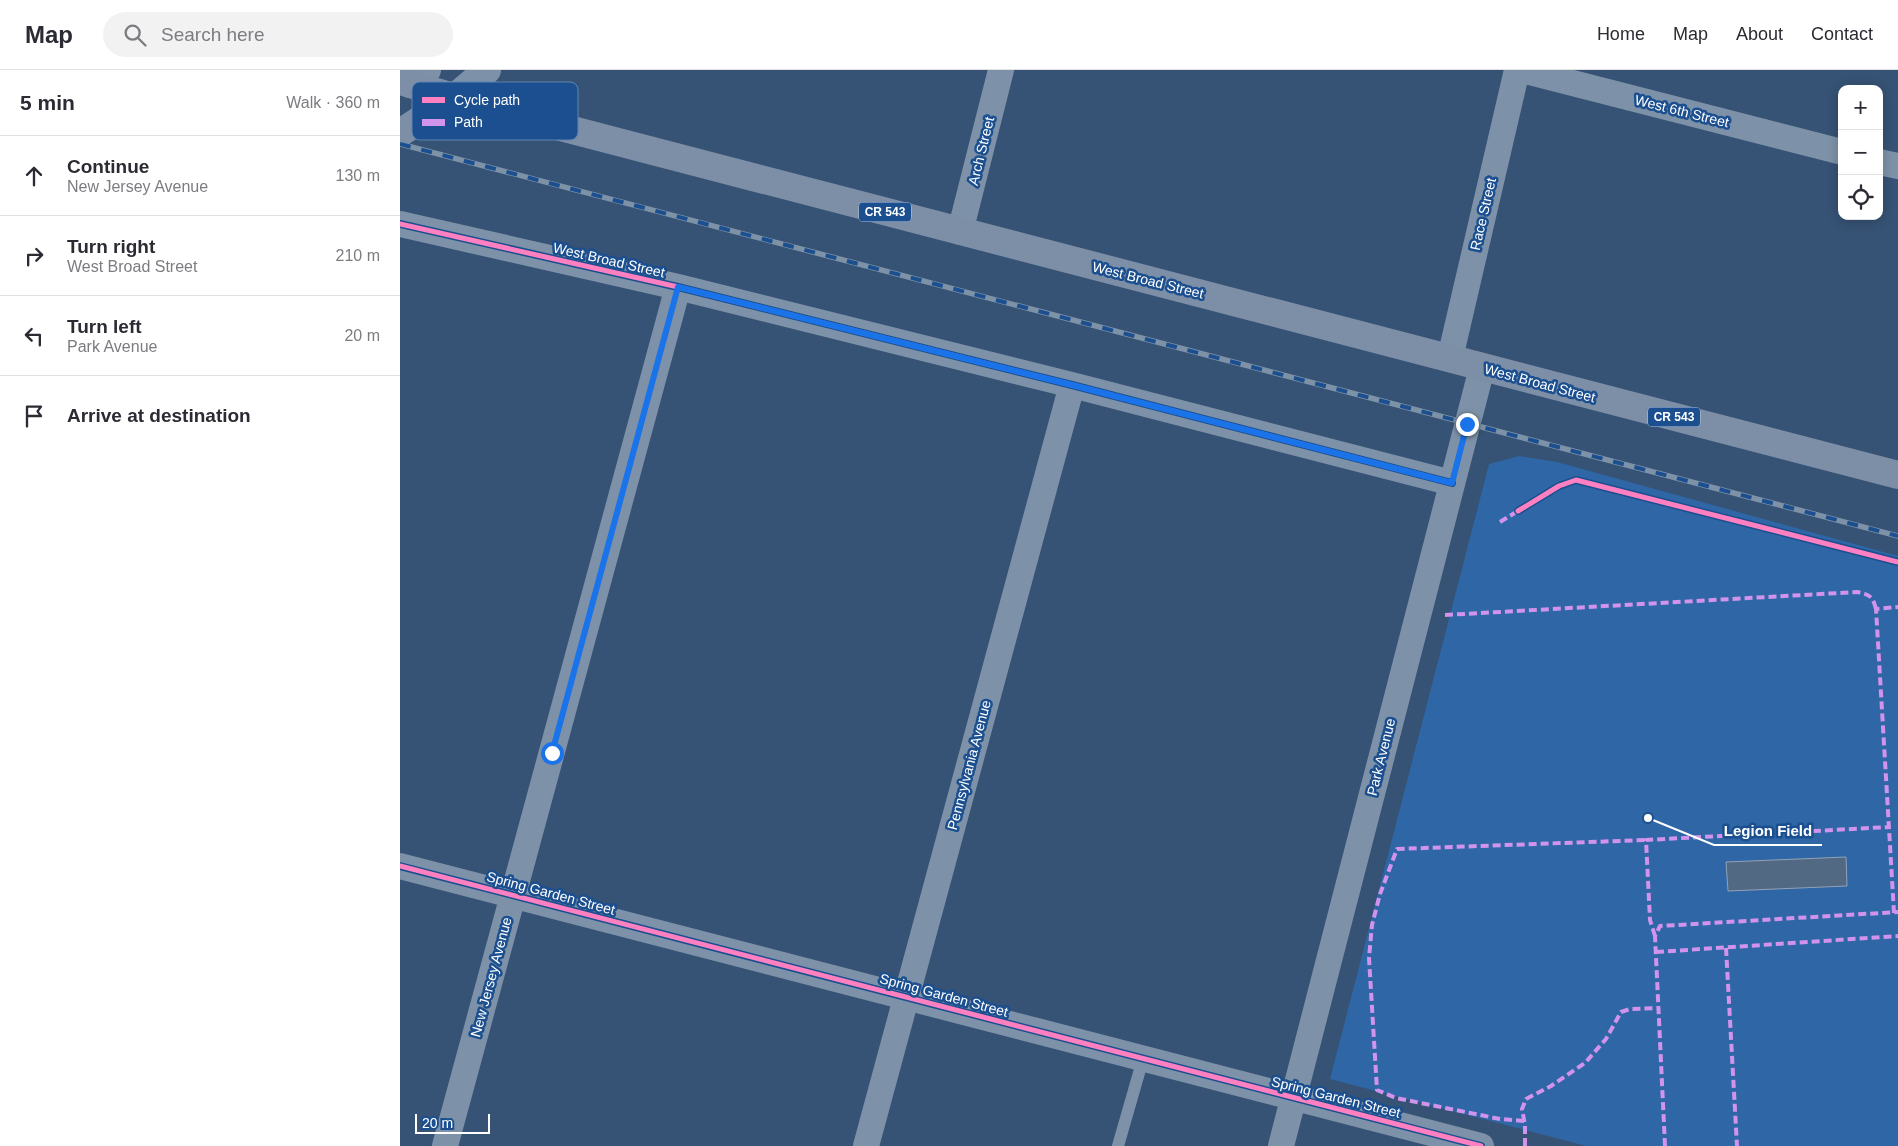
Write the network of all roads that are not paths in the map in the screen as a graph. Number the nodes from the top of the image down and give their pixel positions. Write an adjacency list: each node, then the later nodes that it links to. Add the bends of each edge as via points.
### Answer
1 (487, 70): 5 (street)
2 (1001, 70): 13 (street, Arch Street)
3 (1517, 70): 15 (street, Race Street)
4 (1522, 70): 9 (street, West 6th Street)
5 (473, 82)
6 (412, 125): 8 (main road)
7 (578, 132): 13 (main road, West Broad Street / CR 543)
8 (400, 133)
9 (1838, 151)
10 (1883, 163): 11 (street)
11 (1898, 166)
12 (400, 224): 14 (street, West Broad Street)
13 (960, 232): 15 (main road, West Broad Street / CR 543)
14 (678, 287): 17 (street, West Broad Street); 21 (street, New Jersey Avenue)
15 (1450, 358): 16 (main road, West Broad Street / CR 543)
16 (1482, 368): 18 (main road, West Broad Street / CR 543); 19 (street, Park Avenue)
17 (1072, 385): 19 (street, West Broad Street); 22 (street, Pennsylvania Avenue)
18 (1898, 475)
19 (1452, 483): 24 (street, Park Avenue)
20 (400, 866): 21 (street, Spring Garden Street)
21 (514, 895): 22 (street, Spring Garden Street); 25 (street, New Jersey Avenue)
22 (906, 997): 23 (street, Spring Garden Street); 26 (street, Pennsylvania Avenue)
23 (1143, 1058): 24 (street, Spring Garden Street); 27 (lane)
24 (1293, 1097): 28 (street, Park Avenue); 29 (street, Spring Garden Street)
25 (445, 1146)
26 (866, 1146)
27 (1118, 1146)
28 (1281, 1146)
29 (1481, 1146)

